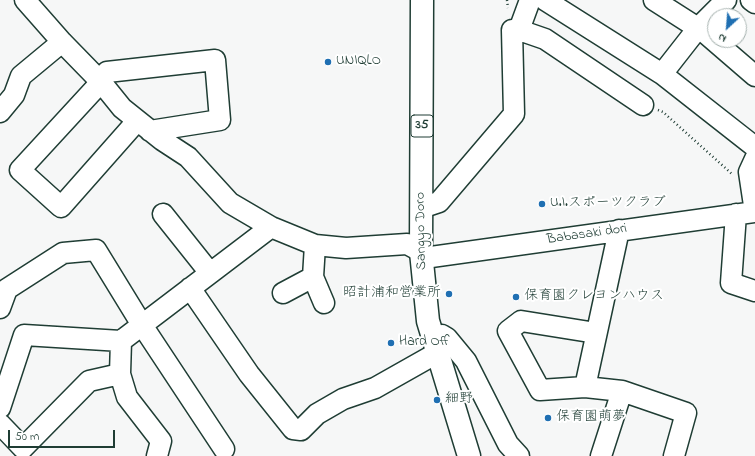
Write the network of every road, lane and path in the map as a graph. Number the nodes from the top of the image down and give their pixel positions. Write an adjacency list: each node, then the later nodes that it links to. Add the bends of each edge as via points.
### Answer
1 (25, 0): 11 (street, Babasaki dori)
2 (422, 0): 20 (main road, Sangyo Doro / 35)
3 (530, 0): 10 (street)
4 (545, 0): 12 (street)
5 (654, 0): 9 (street)
6 (726, 0): 9 (street)
7 (751, 0): 8 (street)
8 (755, 3)
9 (698, 28): 12 (street); 13 (street)
10 (520, 30): 15 (street, via 545,39); 20 (street, via 512,30 514,114 439,202)
11 (62, 42): 14 (street, Babasaki dori); 16 (street, via 21,76 14,96)
12 (662, 74): 18 (street)
13 (755, 76)
14 (101, 82): 17 (street, Babasaki dori, via 122,108); 17 (street, via 107,72 215,60 220,120); 17 (street, via 20,170 62,207)
15 (643, 105): 19 (path, via 663,112 738,179)
16 (0, 112)
17 (144, 126): 23 (street, Babasaki dori, via 188,157 230,202)
18 (755, 147)
19 (752, 166): 21 (street)
20 (421, 208): 26 (main road, Sangyo Doro / 35)
21 (746, 213): 24 (street, Babasaki dori); 31 (street, via 731,283)
22 (163, 214): 27 (street)
23 (271, 227): 25 (street, Babasaki dori); 27 (street)
24 (619, 230): 26 (street, Babasaki dori, via 431,257); 36 (street)
25 (315, 245): 26 (street, Babasaki dori, via 346,248 407,244); 28 (street)
26 (421, 252): 38 (main road, Sangyo Doro / 35, via 428,321)
27 (210, 273): 30 (street)
28 (313, 277): 32 (street); 33 (street)
29 (4, 286): 34 (street); 35 (street, via 63,253 96,250)
30 (190, 288): 35 (street); 38 (street, via 249,374 293,429 301,430 317,414 343,399 375,388)
31 (755, 291)
32 (283, 293)
33 (324, 303)
34 (0, 308)
35 (142, 325): 37 (street); 44 (street)
36 (596, 333): 40 (street); 40 (street, via 521,321 508,331 540,390)
37 (121, 341): 39 (street); 42 (street, via 24,335)
38 (435, 346): 46 (main road, Sangyo Doro / 35); 47 (street, via 442,336 447,338 466,361 508,444)
39 (120, 374): 43 (street, via 89,381 23,448); 45 (street, via 127,397 161,441)
40 (585, 387): 41 (street)
41 (622, 391): 48 (street); 49 (street, via 686,413)
42 (0, 408)
43 (0, 424)
44 (224, 449)
45 (157, 456)
46 (469, 456)
47 (519, 456)
48 (600, 456)
49 (674, 456)

